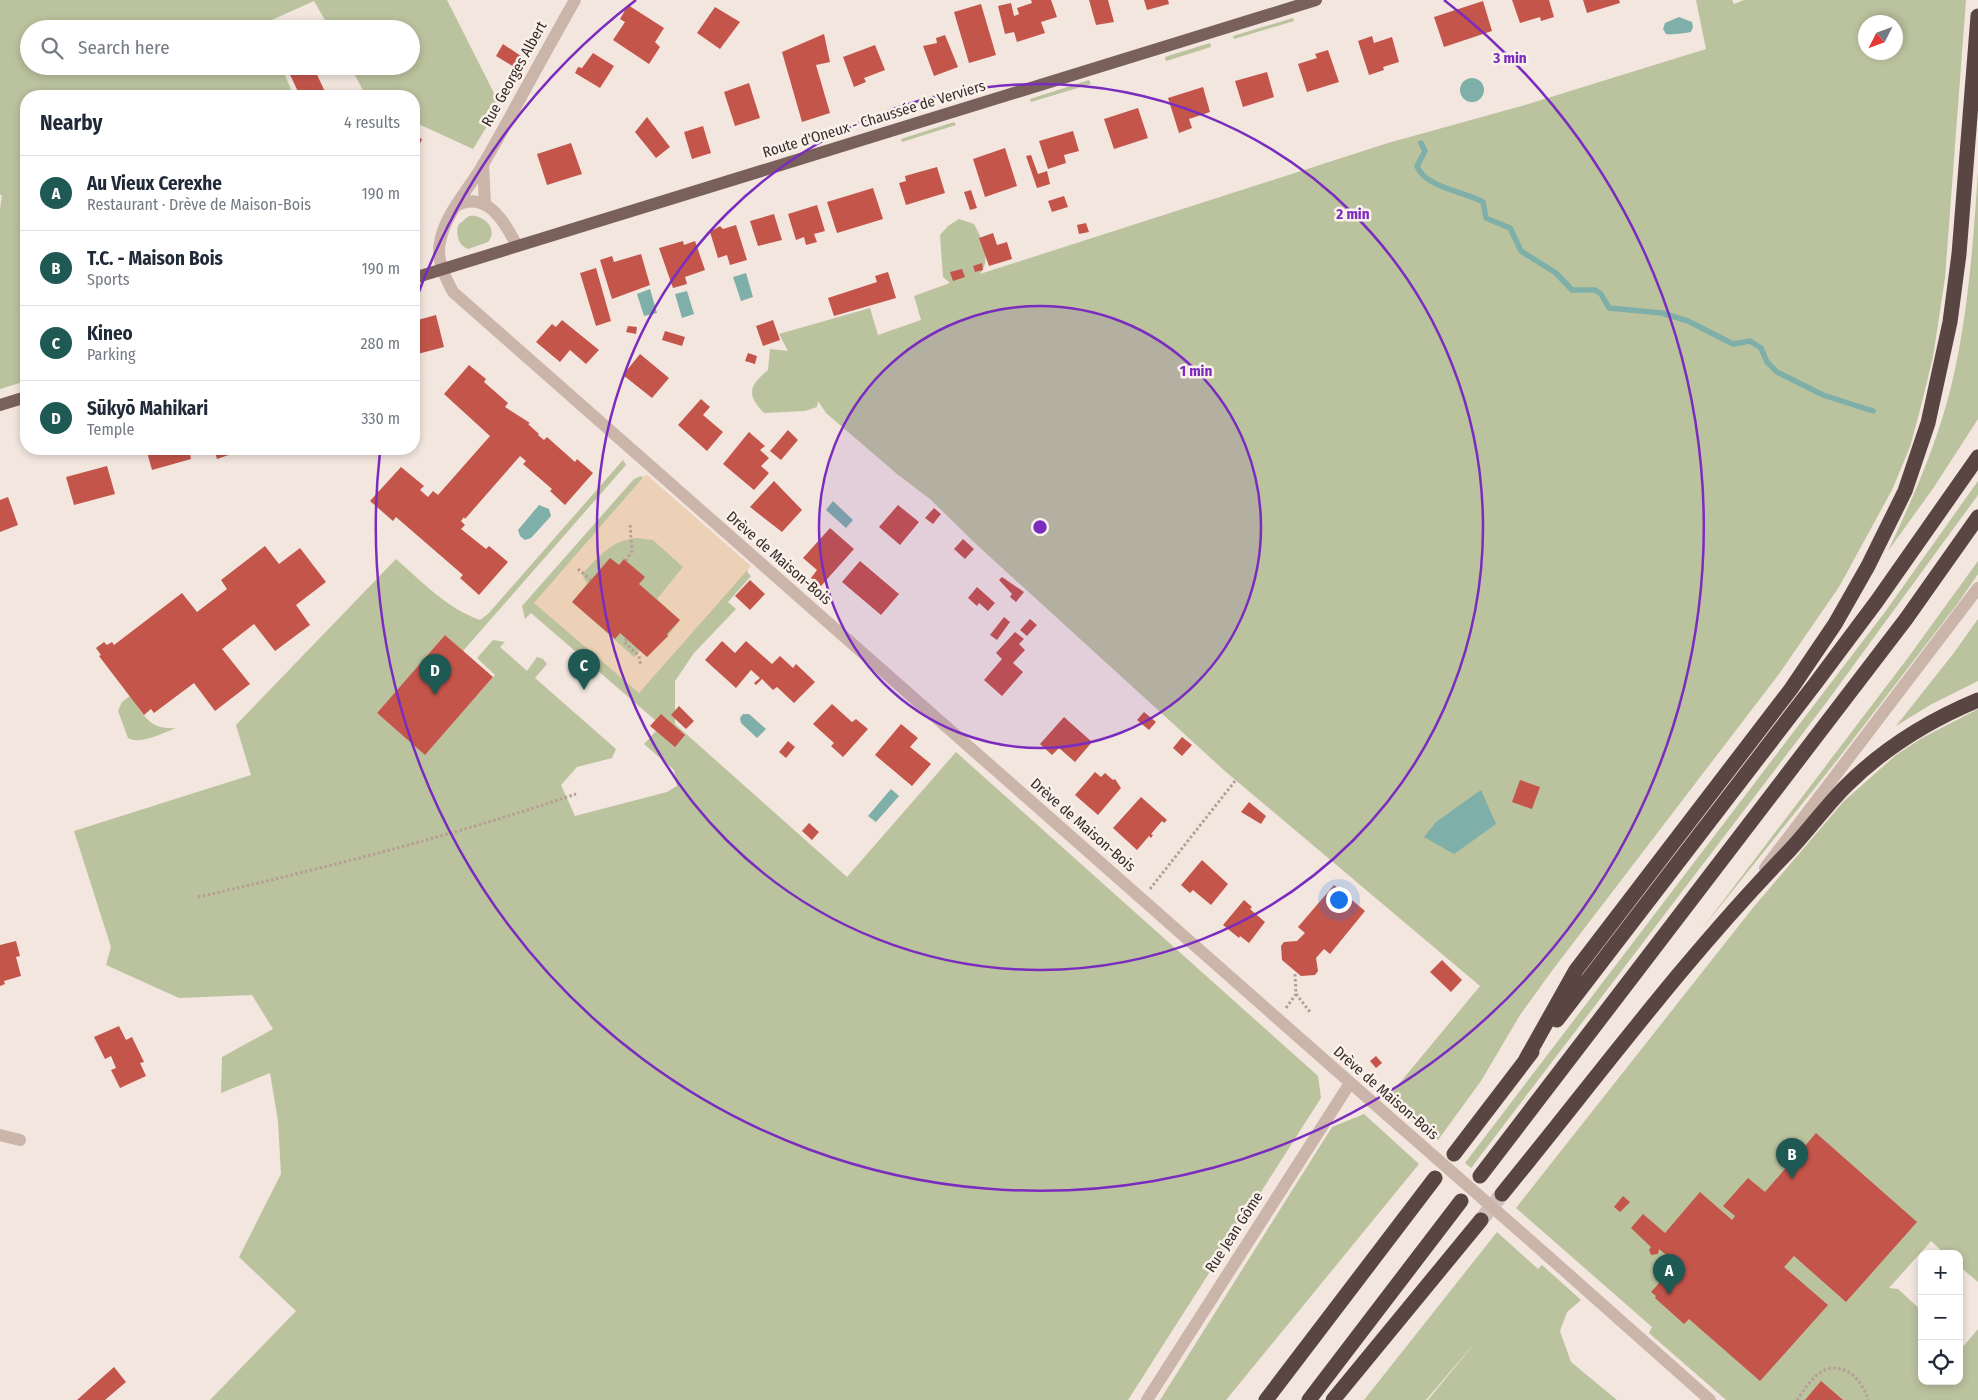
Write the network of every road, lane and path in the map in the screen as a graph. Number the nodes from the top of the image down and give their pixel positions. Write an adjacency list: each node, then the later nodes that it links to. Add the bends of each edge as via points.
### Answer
1 (575, 0): 4 (street, Rue Georges Albert)
2 (1316, 0): 7 (main road, Route d'Oneux - Chaussée de Verviers)
3 (1978, 16): 29 (highway, via 1959,254 1950,322 1928,422 1905,491 1835,624 1785,697 1576,970)
4 (484, 164): 5 (street, Rue Georges Albert); 6 (street, Rue Georges Albert)
5 (485, 205): 6 (street, via 466,200); 7 (street, via 504,223)
6 (456, 206): 8 (street, Rue Georges Albert, via 439,245)
7 (517, 246): 8 (main road, Route d'Oneux - Chaussée de Verviers)
8 (442, 269): 9 (main road, Route d'Oneux - Chaussée de Verviers); 26 (street, Drève de Maison-Bois, via 453,292 489,326)
9 (420, 276)
10 (20, 399): 11 (main road)
11 (0, 406)
12 (1978, 457): 29 (highway, via 1832,662)
13 (1978, 517): 34 (highway, via 1906,619)
14 (630, 524): 15 (path, via 632,551)
15 (626, 560)
16 (578, 569): 17 (path)
17 (591, 580)
18 (1978, 588): 24 (street)
19 (627, 639): 20 (path, via 624,642 639,656)
20 (641, 666)
21 (1978, 700): 24 (highway, via 1927,725 1885,753 1847,785)
22 (1235, 781): 26 (path)
23 (576, 794): 25 (path, via 503,818)
24 (1746, 894): 36 (highway)
25 (198, 897)
26 (1142, 899): 30 (street, Drève de Maison-Bois)
27 (1295, 974): 28 (path, via 1296,994)
28 (1310, 1012)
29 (1526, 1059): 33 (highway)
30 (1350, 1083): 39 (street, Rue Jean Gôme); 43 (street, Drève de Maison-Bois, bridge)
31 (0, 1135): 32 (street)
32 (20, 1140)
33 (1454, 1154)
34 (1480, 1176)
35 (1435, 1178): 40 (highway)
36 (1502, 1194)
37 (1461, 1201): 41 (highway)
38 (1481, 1220): 42 (highway)
39 (1147, 1400)
40 (1266, 1400)
41 (1309, 1400)
42 (1333, 1400)
43 (1710, 1400)
44 (1796, 1400): 45 (path, via 1822,1371 1834,1368 1854,1375)
45 (1868, 1400)

